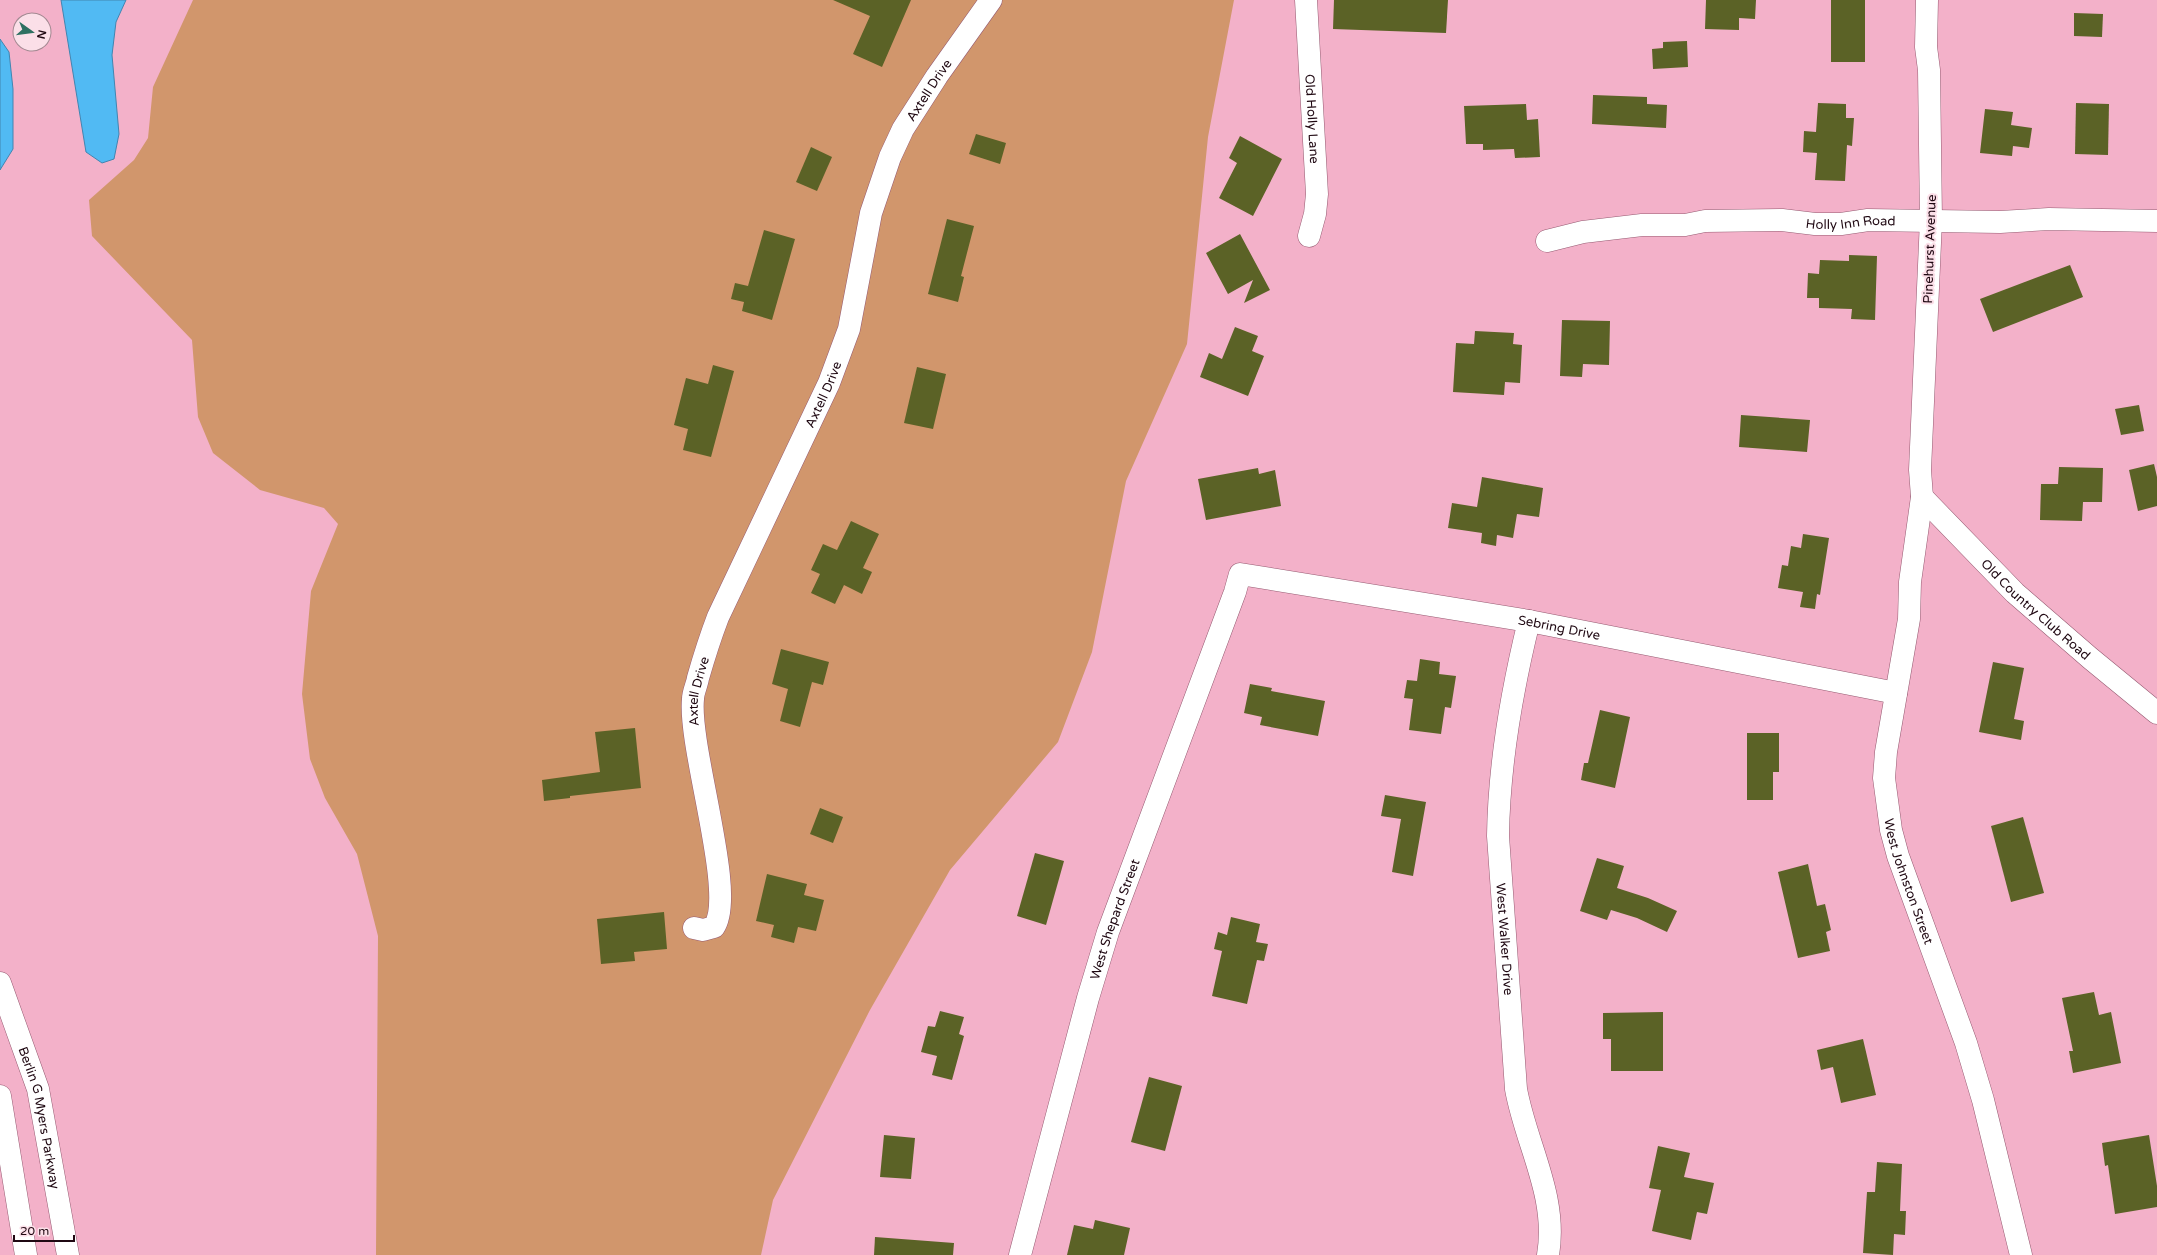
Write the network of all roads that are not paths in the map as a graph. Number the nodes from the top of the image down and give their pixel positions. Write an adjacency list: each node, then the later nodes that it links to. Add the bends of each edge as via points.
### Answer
1 (991, 0): 13 (street, Axtell Drive, via 937,76 890,157 871,213 849,329 834,370 707,645 693,699 697,750 719,874 720,914 714,927 703,930)
2 (1306, 0): 6 (street, Old Holly Lane, via 1317,194)
3 (1927, 0): 4 (street, Pinehurst Avenue)
4 (1931, 220): 5 (street, Holly Inn Road); 7 (street, Holly Inn Road, via 1868,220 1841,224 1782,220 1705,221 1686,225 1642,225 1583,232); 8 (street, Pinehurst Avenue, via 1920,470)
5 (2157, 221)
6 (1309, 236)
7 (1547, 241)
8 (1922, 497): 11 (street, West Johnston Street, via 1910,582 1909,619); 12 (street, Old Country Club Road, via 2015,593)
9 (1235, 592): 10 (street, Sebring Drive, via 1240,574); 18 (street, West Shepard Street, via 1108,932)
10 (1529, 622): 11 (street, Sebring Drive); 19 (street, West Walker Drive, via 1498,796 1498,836 1516,1089 1519,1107 1545,1188 1550,1214)
11 (1896, 693): 20 (street, West Johnston Street, via 1884,778 1891,830 1907,885 1966,1043 1983,1100)
12 (2157, 713)
13 (694, 928)
14 (0, 983): 17 (street, Berlin G Myers Parkway, via 38,1089)
15 (0, 1096): 16 (street)
16 (26, 1255)
17 (68, 1255)
18 (1020, 1255)
19 (1548, 1255)
20 (2020, 1255)

